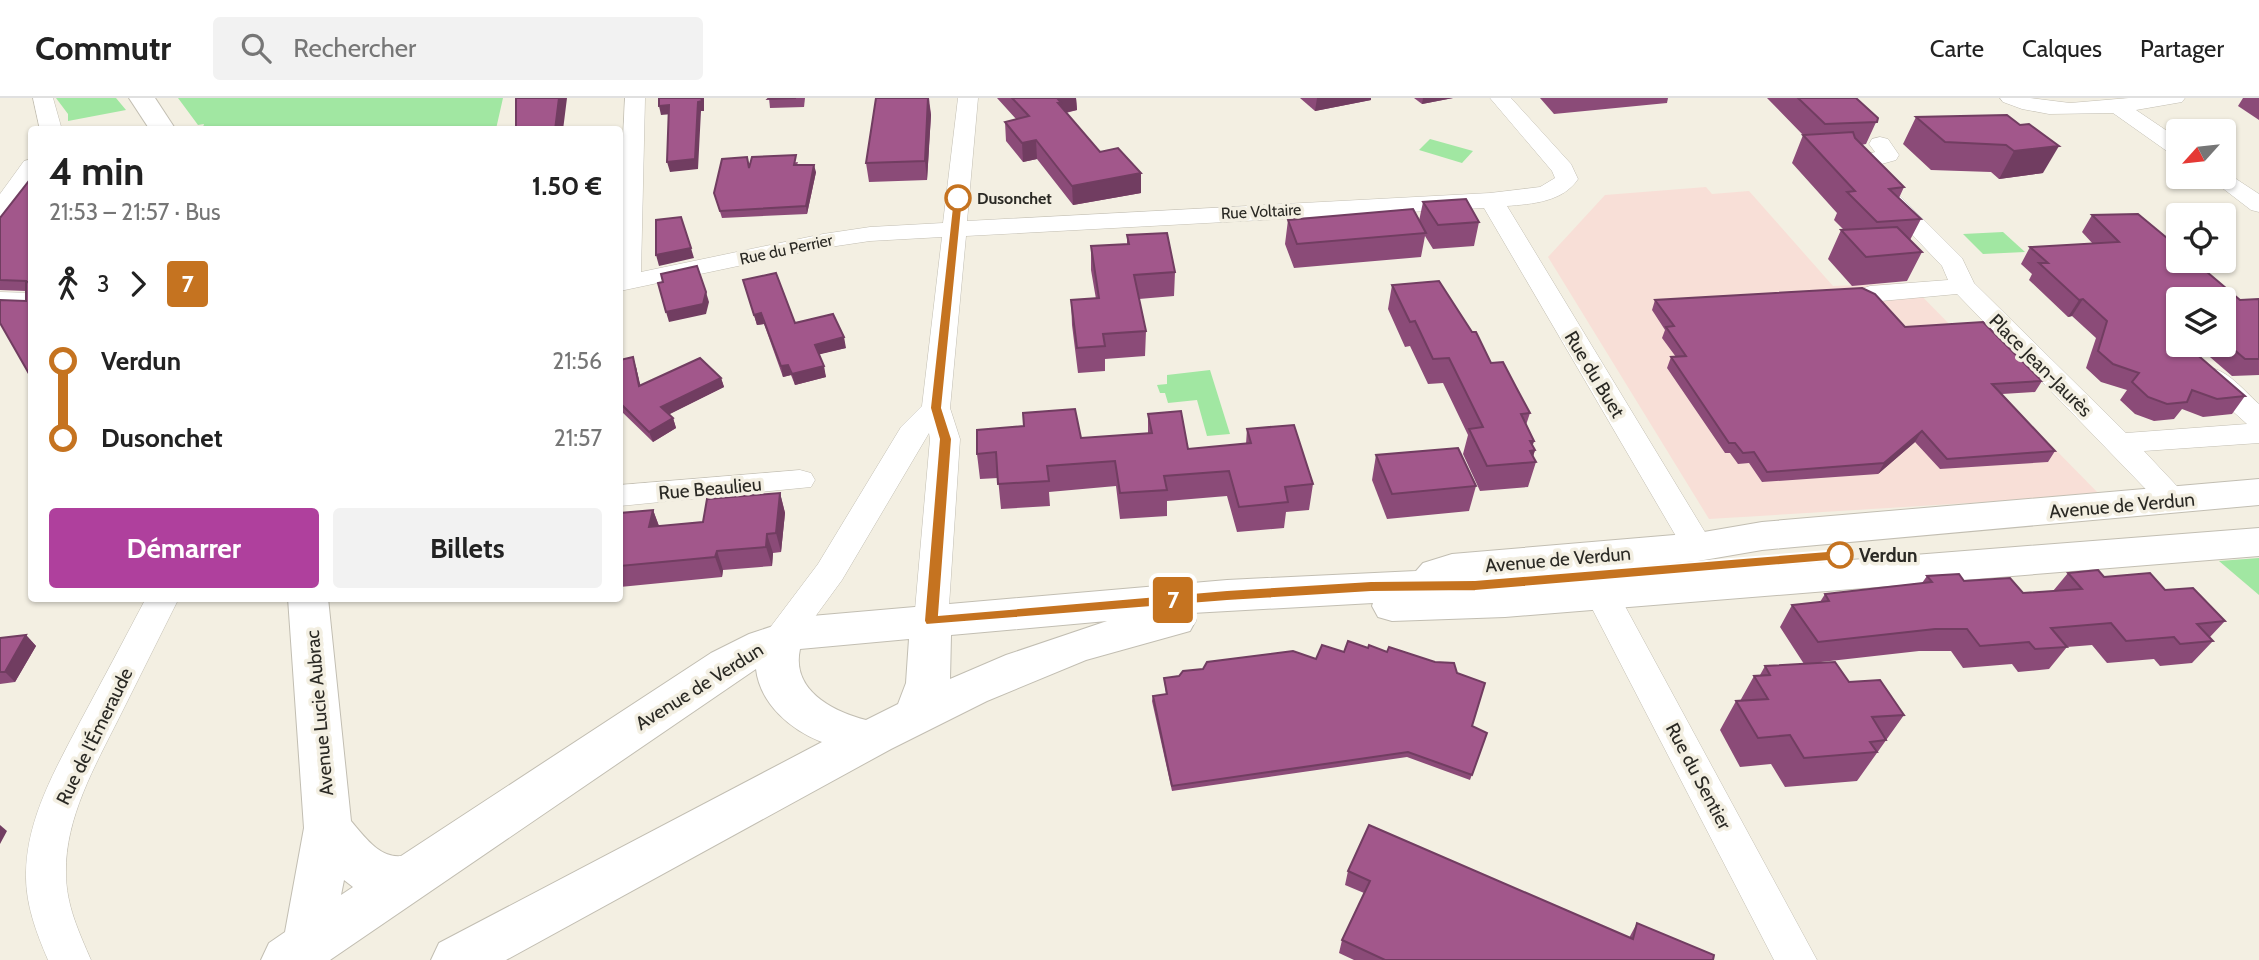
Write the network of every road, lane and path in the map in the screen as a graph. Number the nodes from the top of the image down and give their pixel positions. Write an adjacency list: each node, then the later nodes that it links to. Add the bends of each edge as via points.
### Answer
1 (43, 98): 9 (street)
2 (142, 98): 10 (street)
3 (635, 98): 19 (street)
4 (968, 98): 18 (street)
5 (1500, 98): 15 (street, Rue Voltaire, via 1567,179 1565,186 1549,193)
6 (2010, 98): 8 (street, via 2054,109)
7 (2175, 98): 8 (street)
8 (2116, 105): 11 (street)
9 (51, 126)
10 (160, 126)
11 (2166, 140)
12 (1880, 144): 20 (street, Place Jean-Jaurès, via 1888,155 1856,164 1953,263)
13 (28, 172): 17 (street)
14 (2236, 189): 16 (street)
15 (1492, 201): 18 (street, Rue Voltaire); 34 (street, Rue du Buet)
16 (2259, 205)
17 (0, 210)
18 (955, 229): 19 (street, Rue du Perrier, via 839,238); 25 (street)
19 (624, 283)
20 (1963, 286): 21 (street); 28 (street, Place Jean-Jaurès)
21 (1870, 294)
22 (0, 300): 23 (street)
23 (28, 301)
24 (2189, 357): 26 (street)
25 (936, 408): 38 (street, via 945,439); 39 (street, via 911,434 831,572)
26 (2259, 419)
27 (2259, 433): 28 (street)
28 (2119, 443): 32 (street, Place Jean-Jaurès)
29 (800, 480): 31 (street, Rue Beaulieu)
30 (2259, 492): 32 (street, Avenue de Verdun)
31 (623, 496)
32 (2175, 500): 34 (street, Avenue de Verdun, via 1762,537)
33 (2259, 542): 35 (street, Avenue de Verdun)
34 (1698, 547): 38 (street, Avenue de Verdun, via 1452,568 1437,573 1427,585 1227,595)
35 (1601, 593): 40 (street, Avenue de Verdun, via 1466,605 1279,607 1201,615 1124,632 1039,660); 47 (street, Rue du Sentier)
36 (161, 602): 45 (street, Rue de l'Émeraude, via 61,797 50,833 45,865 51,908)
37 (308, 602): 42 (street, Avenue Lucie Aubrac)
38 (932, 621): 39 (street, Avenue de Verdun, via 820,630); 40 (street, via 928,684)
39 (781, 639): 41 (street, via 775,668 788,697 824,723); 43 (street, Avenue de Verdun, via 726,665)
40 (916, 715): 41 (street, Avenue de Verdun)
41 (869, 739): 46 (street, Avenue de Verdun)
42 (328, 828): 43 (street, via 356,862 376,875 405,880); 44 (street, Avenue Lucie Aubrac)
43 (423, 869): 44 (street, Avenue de Verdun)
44 (298, 953)
45 (70, 960)
46 (457, 960)
47 (1796, 960)

